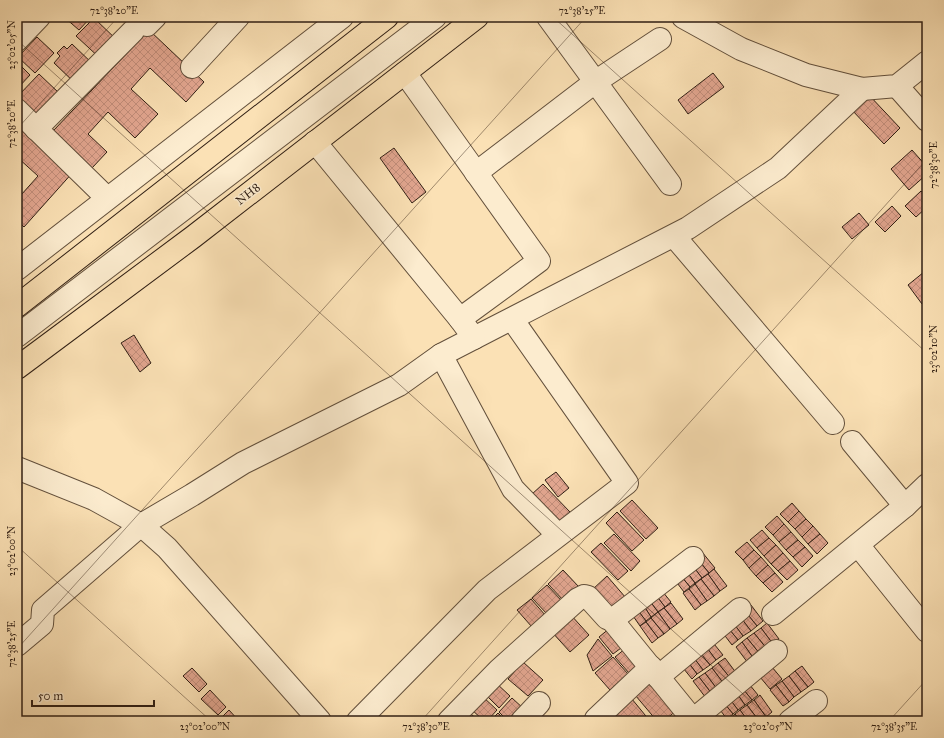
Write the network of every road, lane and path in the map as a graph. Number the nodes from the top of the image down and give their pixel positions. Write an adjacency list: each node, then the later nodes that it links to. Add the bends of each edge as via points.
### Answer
1 (39, 17): 11 (street)
2 (238, 17): 13 (street)
3 (341, 17): 24 (street)
4 (387, 17): 27 (main road)
5 (435, 17): 30 (street)
6 (477, 17): 14 (main road, NH8)
7 (548, 17): 15 (street)
8 (683, 17): 17 (street, via 741,48 806,75)
9 (145, 24): 20 (street)
10 (660, 39): 15 (street)
11 (17, 40)
12 (927, 62): 16 (street)
13 (192, 66)
14 (405, 73): 21 (main road, NH8); 22 (street)
15 (596, 82): 22 (street); 23 (street)
16 (897, 86): 17 (street); 19 (street)
17 (862, 89): 25 (street, via 778,168)
18 (17, 110): 20 (street)
19 (927, 120)
20 (36, 129): 24 (street)
21 (315, 142): 28 (street); 33 (main road, NH8)
22 (476, 173): 28 (street, via 539,261)
23 (670, 184)
24 (107, 198): 26 (street)
25 (674, 236): 29 (street); 34 (street)
26 (17, 268)
27 (17, 306)
28 (460, 319): 31 (street)
29 (512, 319): 31 (street); 40 (street, via 627,483)
30 (17, 336)
31 (474, 338): 32 (street)
32 (441, 354): 39 (street, via 399,385 243,463); 40 (street, via 513,490)
33 (17, 368)
34 (833, 422)
35 (852, 442): 38 (street)
36 (17, 468): 39 (street, via 94,499)
37 (927, 485): 38 (street)
38 (905, 506): 41 (street)
39 (141, 525): 47 (street, via 43,610 42,624); 54 (street, via 167,548)
40 (558, 535): 55 (street, via 487,590)
41 (858, 545): 44 (street); 46 (street)
42 (692, 558): 45 (street)
43 (740, 609): 49 (street)
44 (773, 614)
45 (612, 620): 49 (street); 56 (street, via 607,618 588,596 578,599 499,670)
46 (927, 631)
47 (17, 646)
48 (776, 651): 53 (street)
49 (655, 672): 52 (street); 53 (street)
50 (816, 701): 58 (street)
51 (539, 703): 57 (street)
52 (596, 719)
53 (688, 719)
54 (320, 721)
55 (358, 721)
56 (449, 721)
57 (522, 721)
58 (790, 721)

